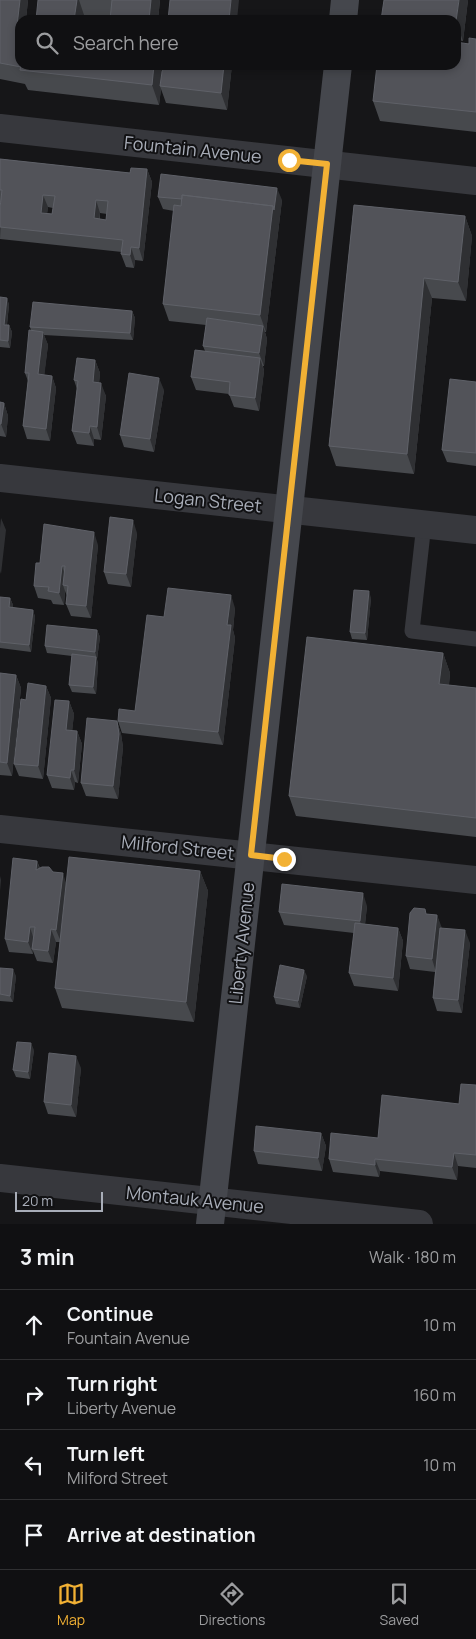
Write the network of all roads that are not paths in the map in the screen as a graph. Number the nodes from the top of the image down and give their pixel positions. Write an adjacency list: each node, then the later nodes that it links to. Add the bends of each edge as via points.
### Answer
1 (345, 0): 2 (street)
2 (344, 15)
3 (337, 70): 5 (street, Liberty Avenue)
4 (0, 128): 5 (street, Fountain Avenue)
5 (327, 164): 6 (street, Fountain Avenue); 8 (street, Liberty Avenue)
6 (476, 181)
7 (0, 478): 8 (street, Logan Street)
8 (290, 509): 9 (street, Logan Street); 13 (street, Liberty Avenue)
9 (424, 524): 10 (street, Logan Street); 11 (lane, via 412,631)
10 (476, 530)
11 (476, 639)
12 (0, 829): 13 (street, Milford Street)
13 (251, 855): 14 (street, Milford Street); 16 (street, Liberty Avenue)
14 (476, 880)
15 (0, 1178): 16 (street, Montauk Avenue)
16 (211, 1213): 17 (street, Montauk Avenue)
17 (419, 1224)

